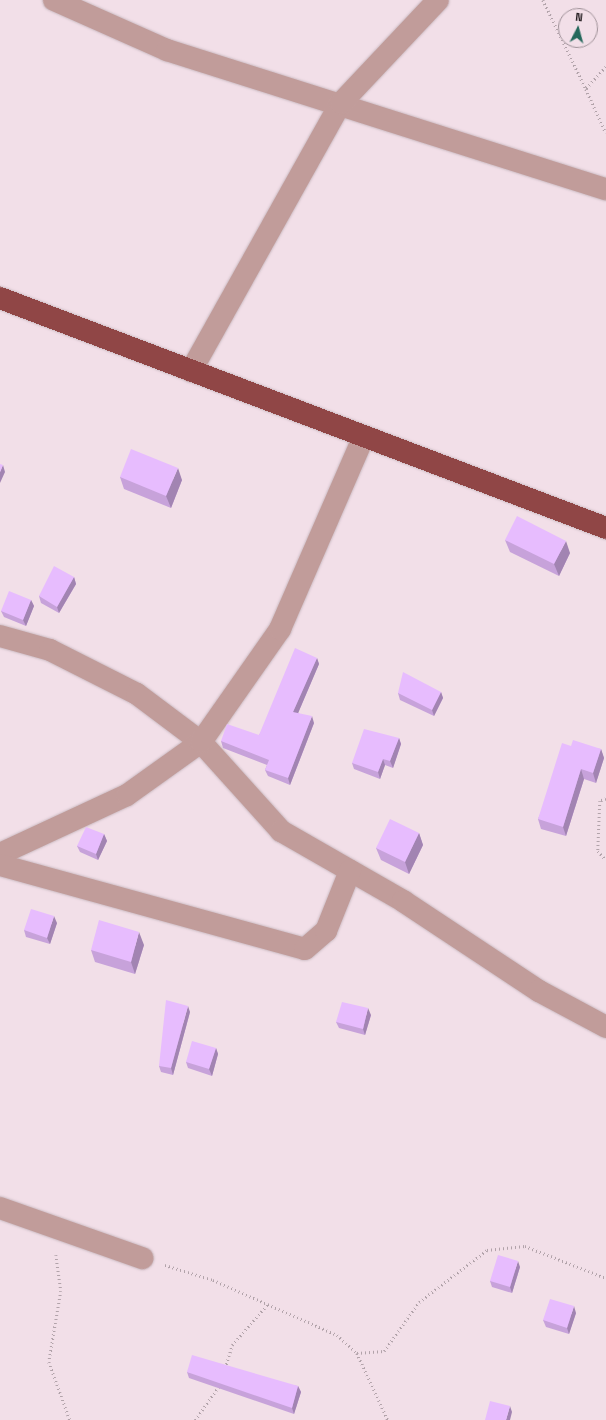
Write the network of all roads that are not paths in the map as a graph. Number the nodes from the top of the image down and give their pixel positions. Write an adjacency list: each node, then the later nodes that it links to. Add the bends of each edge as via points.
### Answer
1 (54, 0): 3 (street, via 167,50)
2 (438, 0): 3 (street)
3 (341, 103): 4 (street); 6 (street)
4 (606, 189)
5 (0, 298): 6 (highway)
6 (191, 371): 7 (highway)
7 (364, 436): 8 (highway); 10 (street, via 280,628)
8 (606, 528)
9 (0, 636): 10 (street, via 50,650 137,694)
10 (202, 742): 11 (street, via 127,796); 13 (street, via 281,831)
11 (0, 854)
12 (0, 865): 13 (street, via 305,949 326,931)
13 (350, 871): 14 (street, via 539,991)
14 (606, 1027)
15 (0, 1208): 16 (street)
16 (142, 1258)

